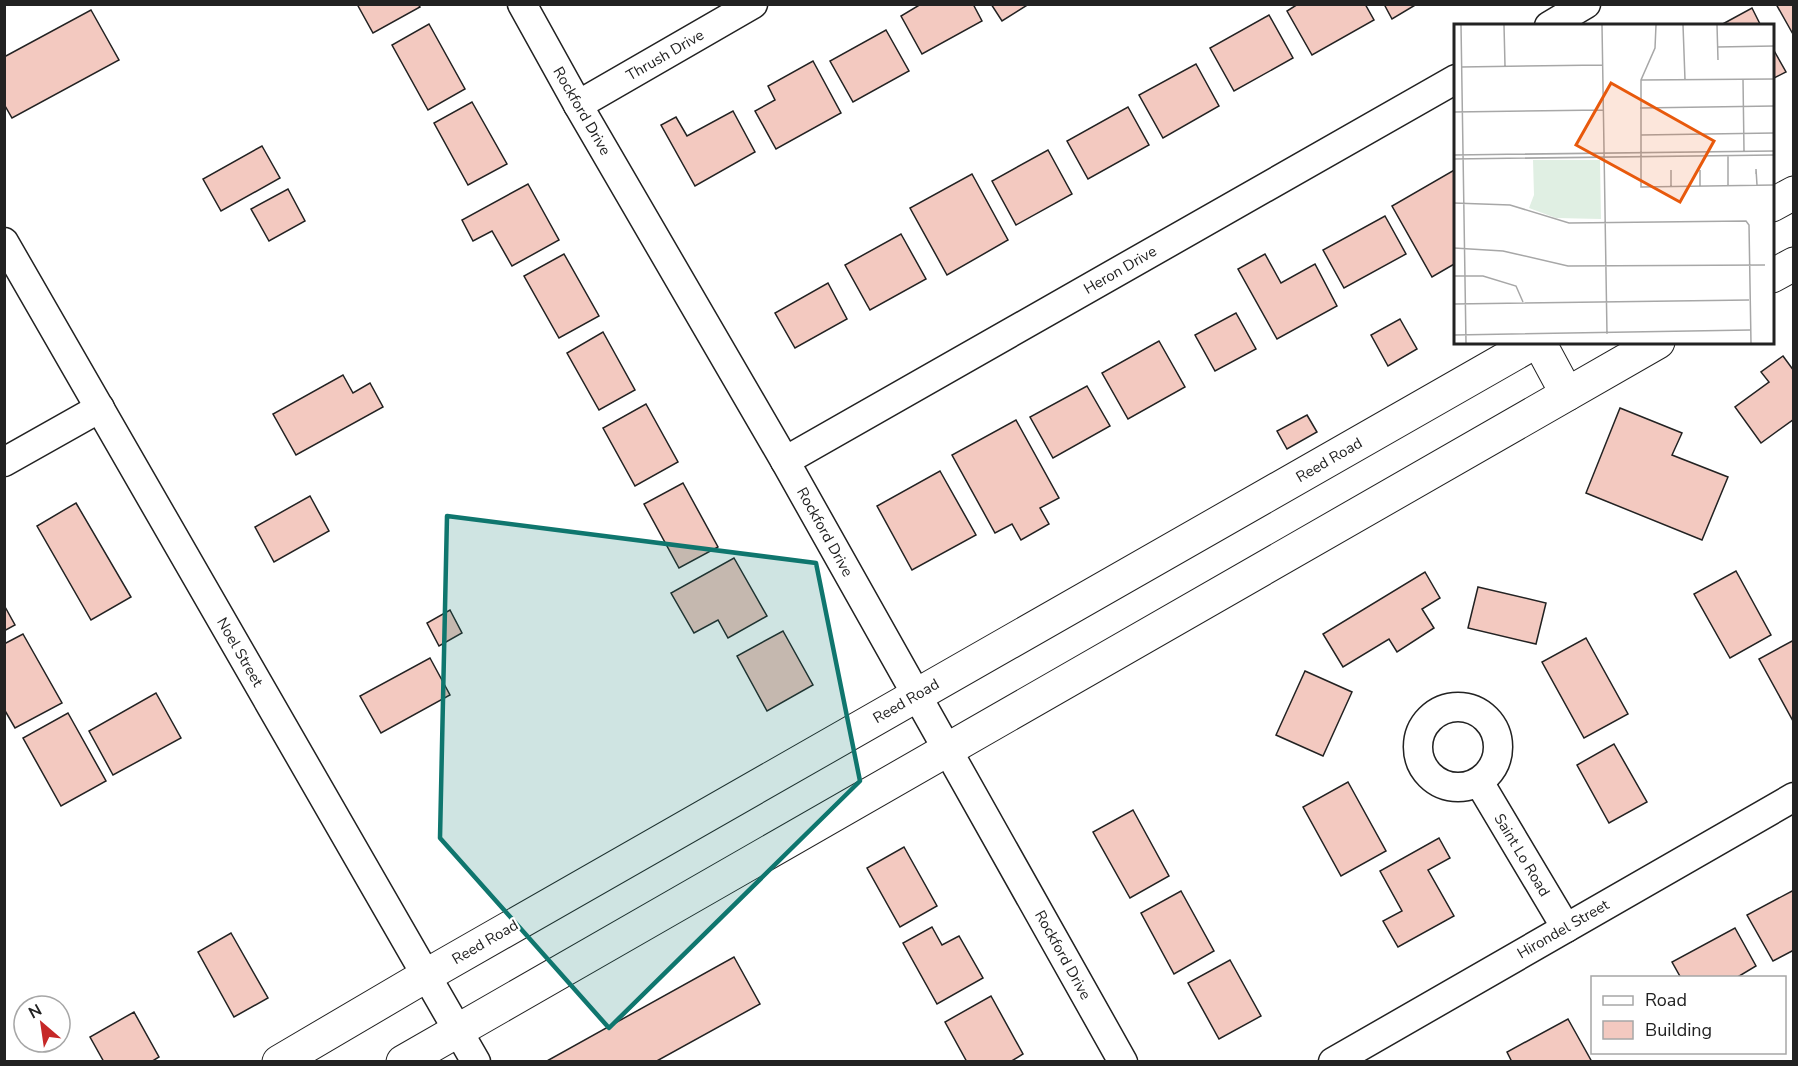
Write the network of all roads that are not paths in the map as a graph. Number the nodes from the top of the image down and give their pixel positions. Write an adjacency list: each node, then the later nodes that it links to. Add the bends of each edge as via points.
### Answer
1 (522, 4): 6 (street, Rockford Drive)
2 (753, 4): 6 (street, Thrush Drive)
3 (1586, 4): 4 (street)
4 (1553, 24)
5 (1454, 80): 17 (street, Heron Drive)
6 (578, 105): 17 (street, Rockford Drive)
7 (1794, 193): 8 (street)
8 (1774, 204)
9 (4, 242): 16 (street, Noel Street)
10 (1794, 264): 11 (street)
11 (1774, 275)
12 (1533, 344): 19 (street, Reed Road)
13 (1538, 344): 15 (street)
14 (1654, 344): 15 (street)
15 (1567, 394): 20 (street)
16 (100, 408): 18 (street); 24 (street, Noel Street)
17 (785, 461): 19 (street, Rockford Drive)
18 (4, 462)
19 (916, 695): 20 (street, Rockford Drive); 24 (street, Reed Road)
20 (948, 748): 25 (street); 29 (street, Rockford Drive)
21 (1479, 782): 23 (street, Saint Lo Road)
22 (1794, 797): 23 (street, Hirondel Street)
23 (1566, 928): 30 (street, Hirondel Street)
24 (427, 975): 25 (street, Noel Street); 26 (street, Reed Road)
25 (458, 1030): 27 (street); 28 (street, Noel Street)
26 (279, 1062)
27 (403, 1062)
28 (476, 1062)
29 (1123, 1062)
30 (1333, 1062)

